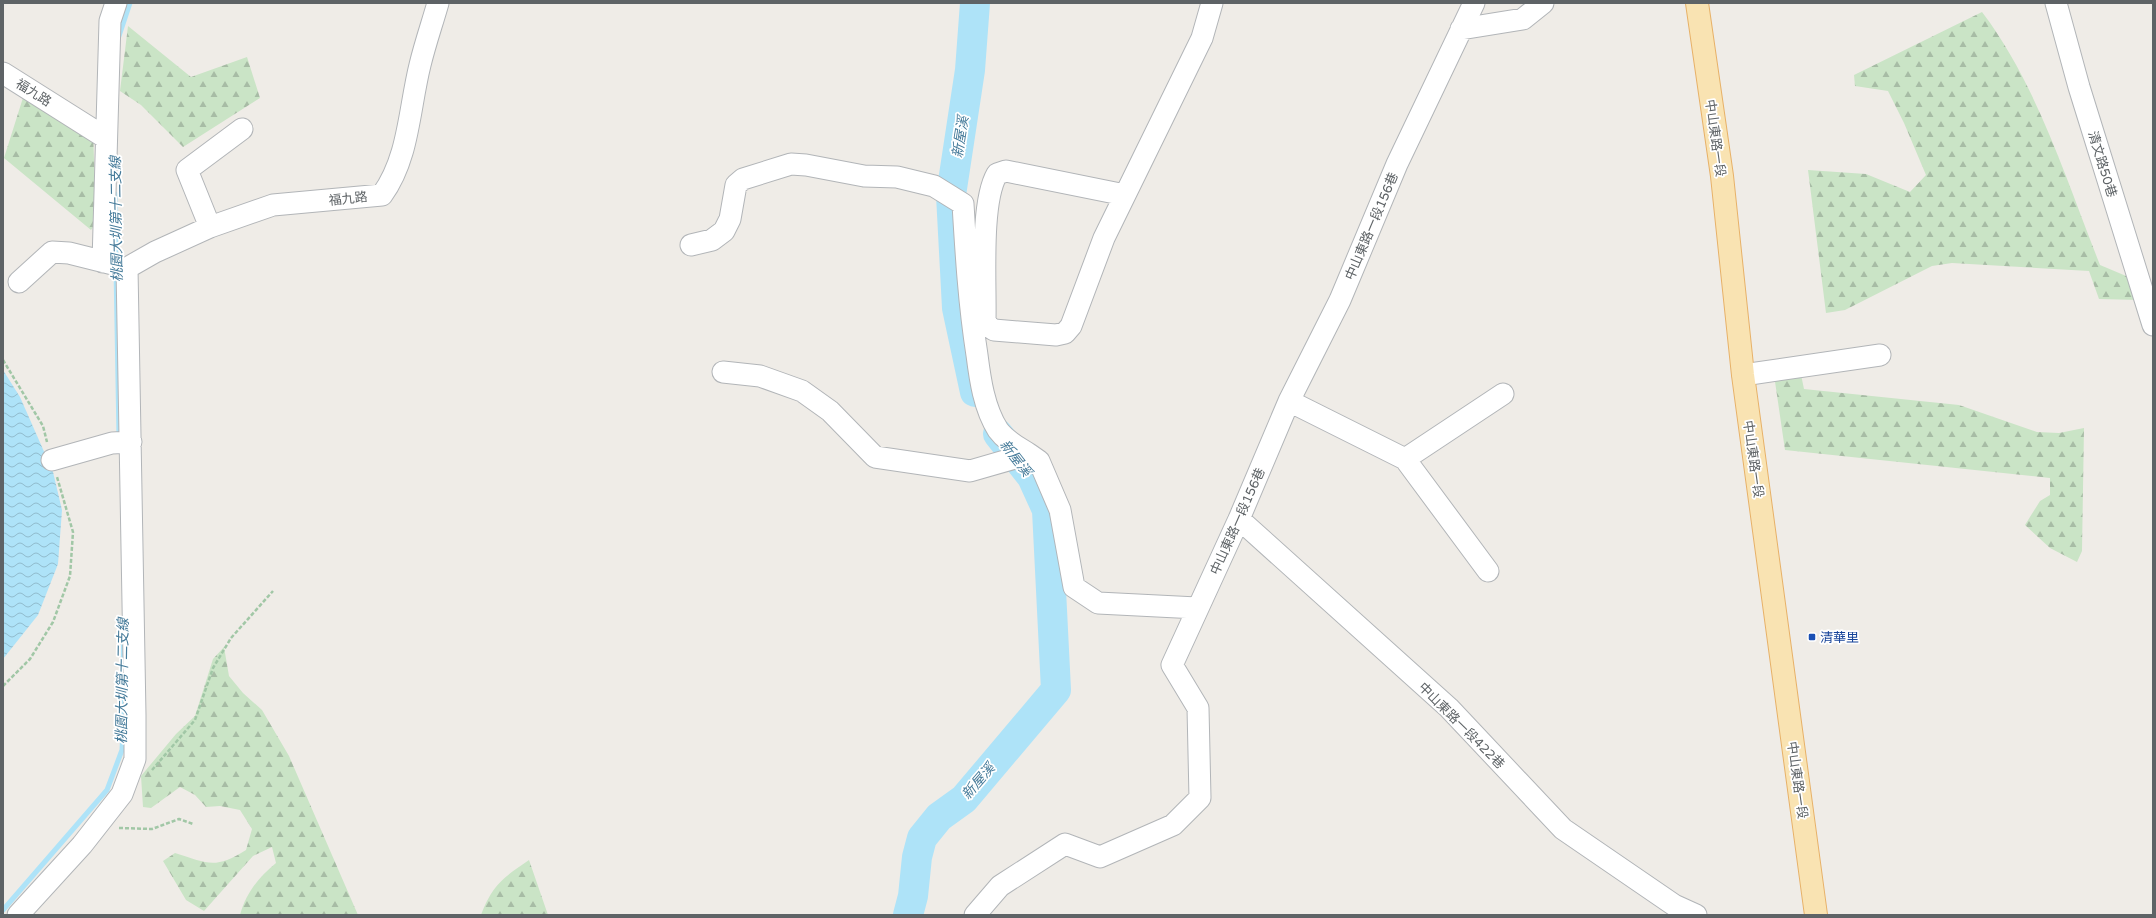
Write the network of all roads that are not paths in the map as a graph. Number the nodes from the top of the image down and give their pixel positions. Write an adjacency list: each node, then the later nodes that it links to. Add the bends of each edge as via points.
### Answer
1 (116, 3): 11 (street, via 110,21)
2 (438, 3): 13 (street, 福九路, via 420,66 401,159 392,180 382,194 273,205)
3 (1209, 3): 12 (street, via 1202,38)
4 (1474, 3): 8 (street, 中山東路一段156巷)
5 (1543, 3): 8 (street, via 1523,19)
6 (1697, 3): 21 (main road, 中山東路一段, via 1722,176)
7 (2056, 3): 18 (street, 清文路50巷)
8 (1461, 29): 23 (street, 中山東路一段156巷, via 1397,164 1340,300)
9 (3, 73): 11 (street, 福九路)
10 (242, 129): 13 (street, via 187,170)
11 (106, 138): 15 (street)
12 (1125, 195): 12 (street, via 1104,238 1071,326 1065,333 1056,335 994,330 988,326 985,320 986,212 992,181 997,174 1006,171)
13 (210, 227): 16 (street, 福九路)
14 (692, 245): 25 (street, via 712,240 724,231 730,219 736,185 744,179 791,164 864,176 897,176 934,186 963,204 970,315 981,383 991,416 999,430)
15 (103, 262): 16 (street); 17 (street, via 69,253 52,252)
16 (127, 268): 24 (street)
17 (19, 282)
18 (2153, 325)
19 (1880, 355): 21 (street)
20 (723, 372): 25 (street, via 760,376 802,391 830,411 875,457 970,471)
21 (1743, 375): 34 (main road, 中山東路一段)
22 (1503, 394): 26 (street)
23 (1289, 401): 26 (street); 28 (street, 中山東路一段156巷)
24 (131, 442): 27 (street, via 112,443); 31 (street, via 135,759 122,794 82,845)
25 (1023, 456): 30 (street, via 1039,461 1060,510 1074,587 1098,603)
26 (1405, 459): 29 (street)
27 (52, 460)
28 (1239, 519): 30 (street, 中山東路一段156巷); 33 (street, 中山東路一段422巷, via 1449,708 1563,829 1674,905)
29 (1488, 571)
30 (1197, 608): 32 (street, 中山東路一段156巷, via 1172,666 1198,708 1200,798 1173,824 1100,857 1065,844 1000,886)
31 (18, 915)
32 (975, 915)
33 (1696, 915)
34 (1816, 915)

